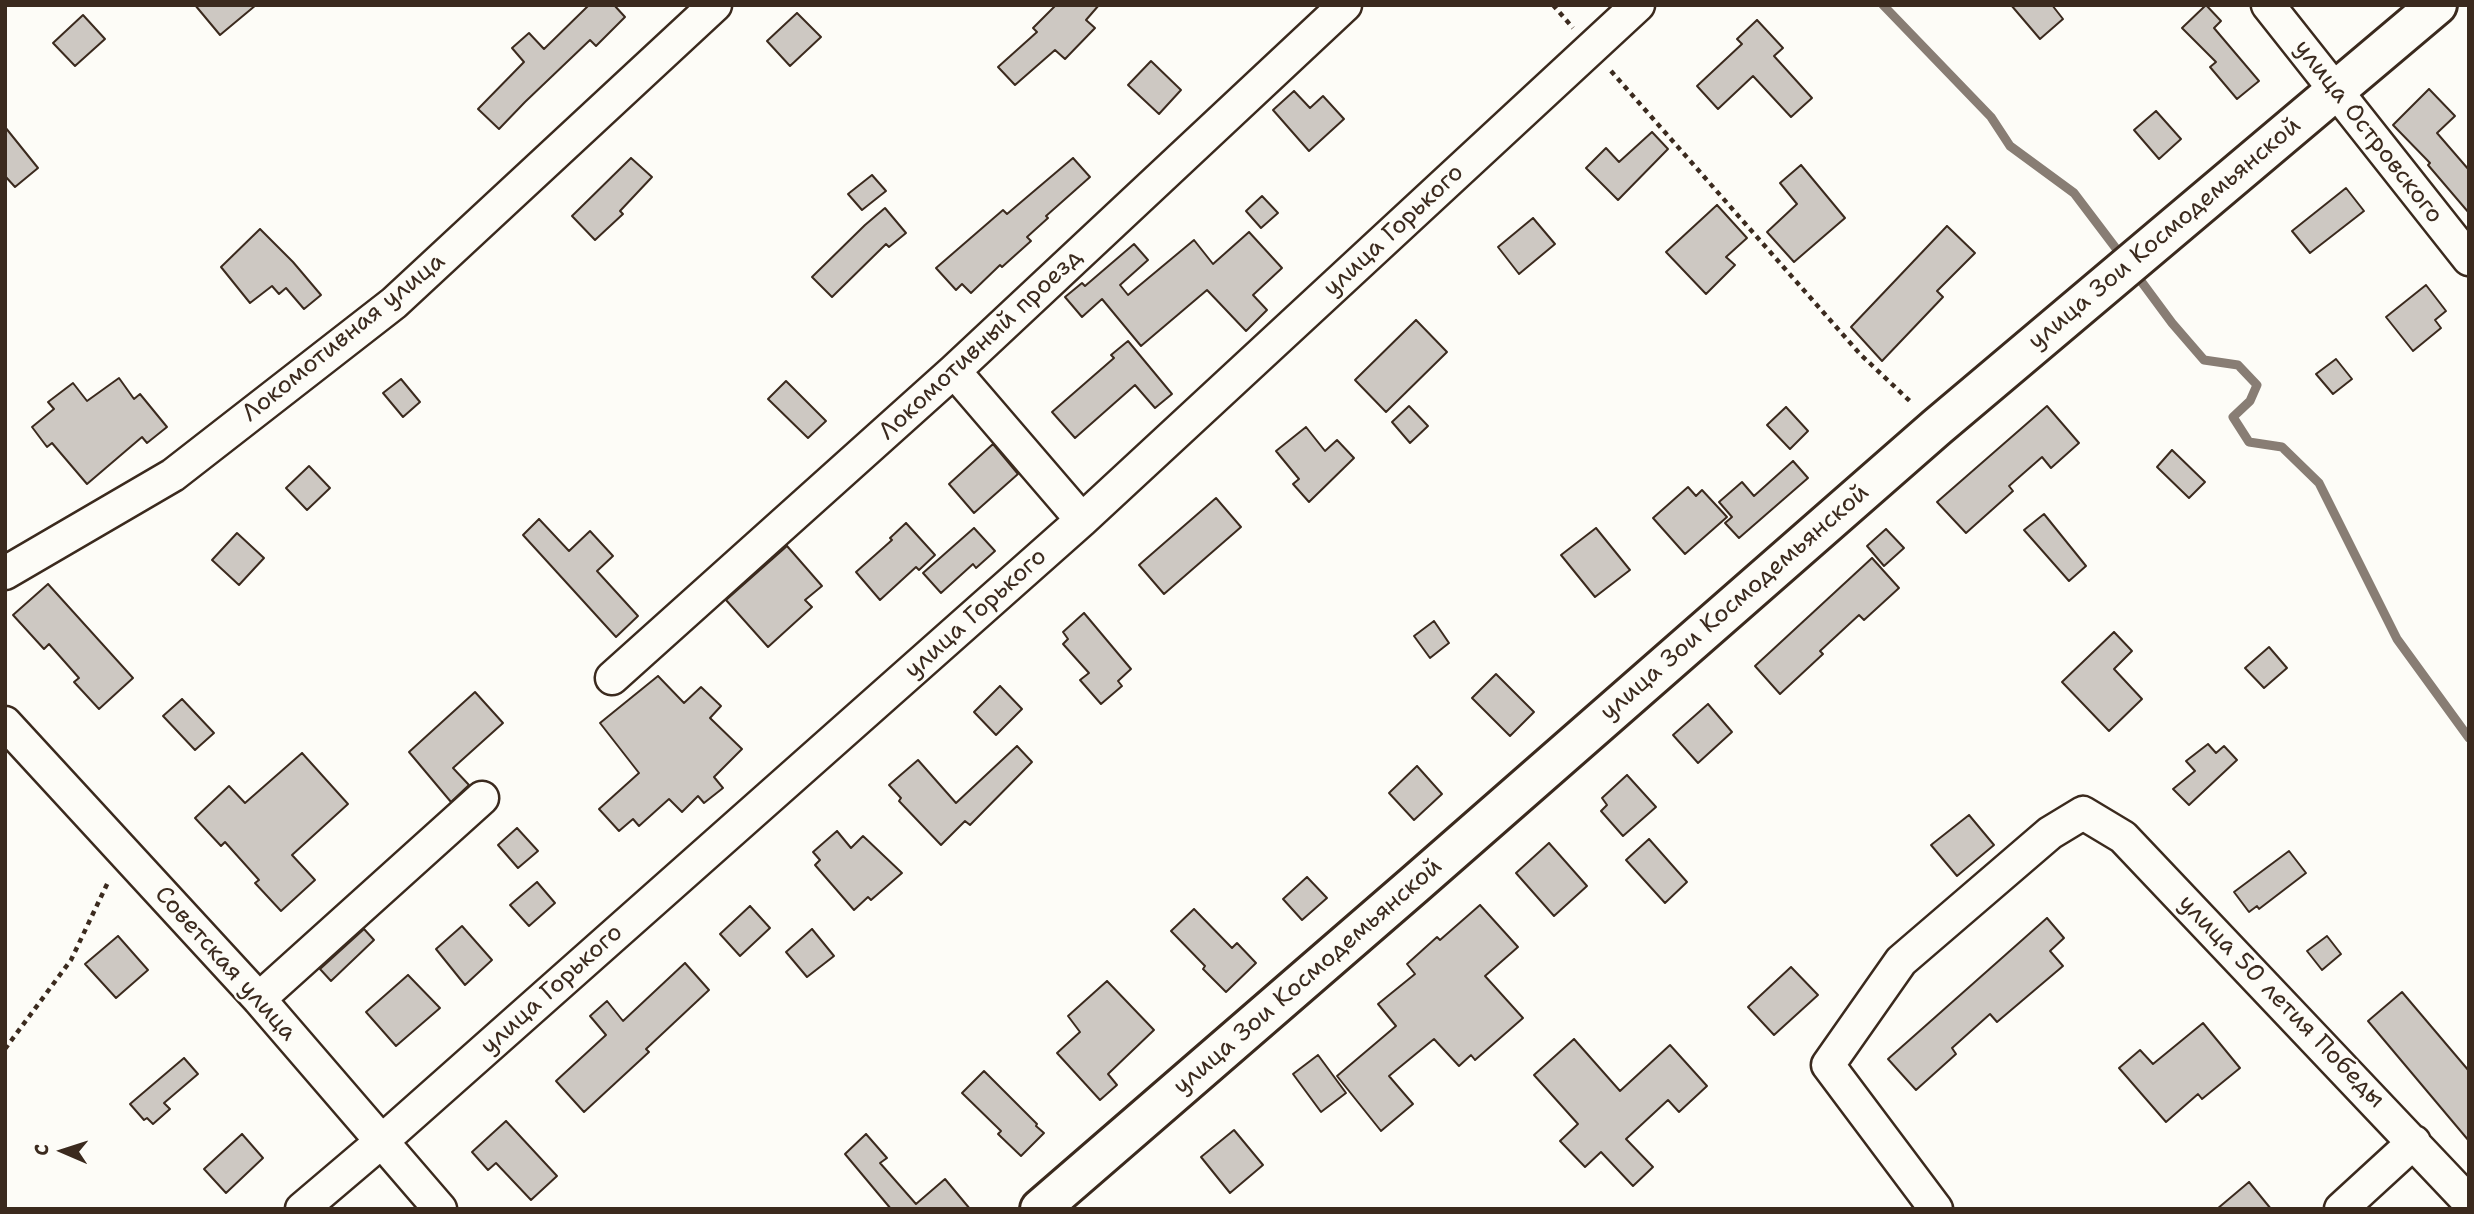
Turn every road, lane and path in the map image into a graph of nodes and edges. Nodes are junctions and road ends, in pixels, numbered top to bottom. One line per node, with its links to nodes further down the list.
1 (715, 5): 13 (street, Локомотивная улица)
2 (1345, 5): 10 (street, Локомотивный проезд)
3 (1553, 5): 7 (path)
4 (1637, 5): 7 (street, улица Горького)
5 (2267, 5): 8 (street, улица Островского)
6 (2437, 5): 8 (street, улица Зои Космодемьянской)
7 (1591, 49): 11 (path); 12 (street, улица Горького)
8 (2336, 90): 9 (street, улица Островского); 11 (street, улица Зои Космодемьянской)
9 (2469, 259)
10 (954, 372): 12 (street); 14 (street, Локомотивный проезд)
11 (1937, 427): 25 (street, улица Зои Космодемьянской)
12 (1082, 520): 20 (street, улица Горького)
13 (5, 573)
14 (612, 678)
15 (5, 723): 17 (street, Советская улица)
16 (482, 798): 18 (street)
17 (123, 851): 18 (street, Советская улица); 19 (path)
18 (259, 999): 20 (street, Советская улица)
19 (5, 1049)
20 (382, 1141): 23 (street, улица Горького); 24 (street, Советская улица)
21 (2414, 1142): 22 (street, улица 50 летия Победы); 26 (street, улица 50 летия Победы); 27 (street)
22 (2469, 1202)
23 (302, 1209)
24 (440, 1209)
25 (1040, 1209)
26 (1937, 1209)
27 (2341, 1209)

